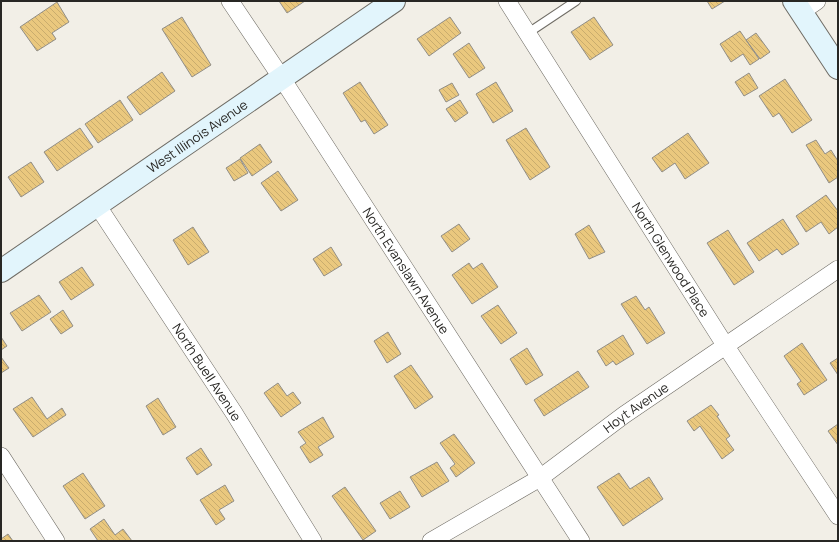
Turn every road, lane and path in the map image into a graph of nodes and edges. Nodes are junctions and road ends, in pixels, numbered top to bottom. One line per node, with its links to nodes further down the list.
1 (230, 1): 8 (street, North Evanslawn Avenue)
2 (394, 1): 8 (street, West Illinois Avenue)
3 (507, 1): 6 (street, North Glenwood Place)
4 (576, 1): 6 (lane)
5 (804, 5): 7 (street)
6 (528, 33): 12 (street, North Glenwood Place)
7 (838, 68)
8 (281, 78): 9 (street, West Illinois Avenue); 14 (street, North Evanslawn Avenue)
9 (97, 205): 11 (street, West Illinois Avenue); 17 (street, North Buell Avenue)
10 (838, 269): 12 (street, Hoyt Avenue)
11 (1, 270)
12 (725, 345): 14 (street, Hoyt Avenue); 15 (street, North Glenwood Place)
13 (1, 456): 16 (street)
14 (540, 478): 18 (street, Hoyt Avenue); 19 (street, North Evanslawn Avenue)
15 (838, 516)
16 (56, 541)
17 (313, 541)
18 (431, 541)
19 (580, 541)

